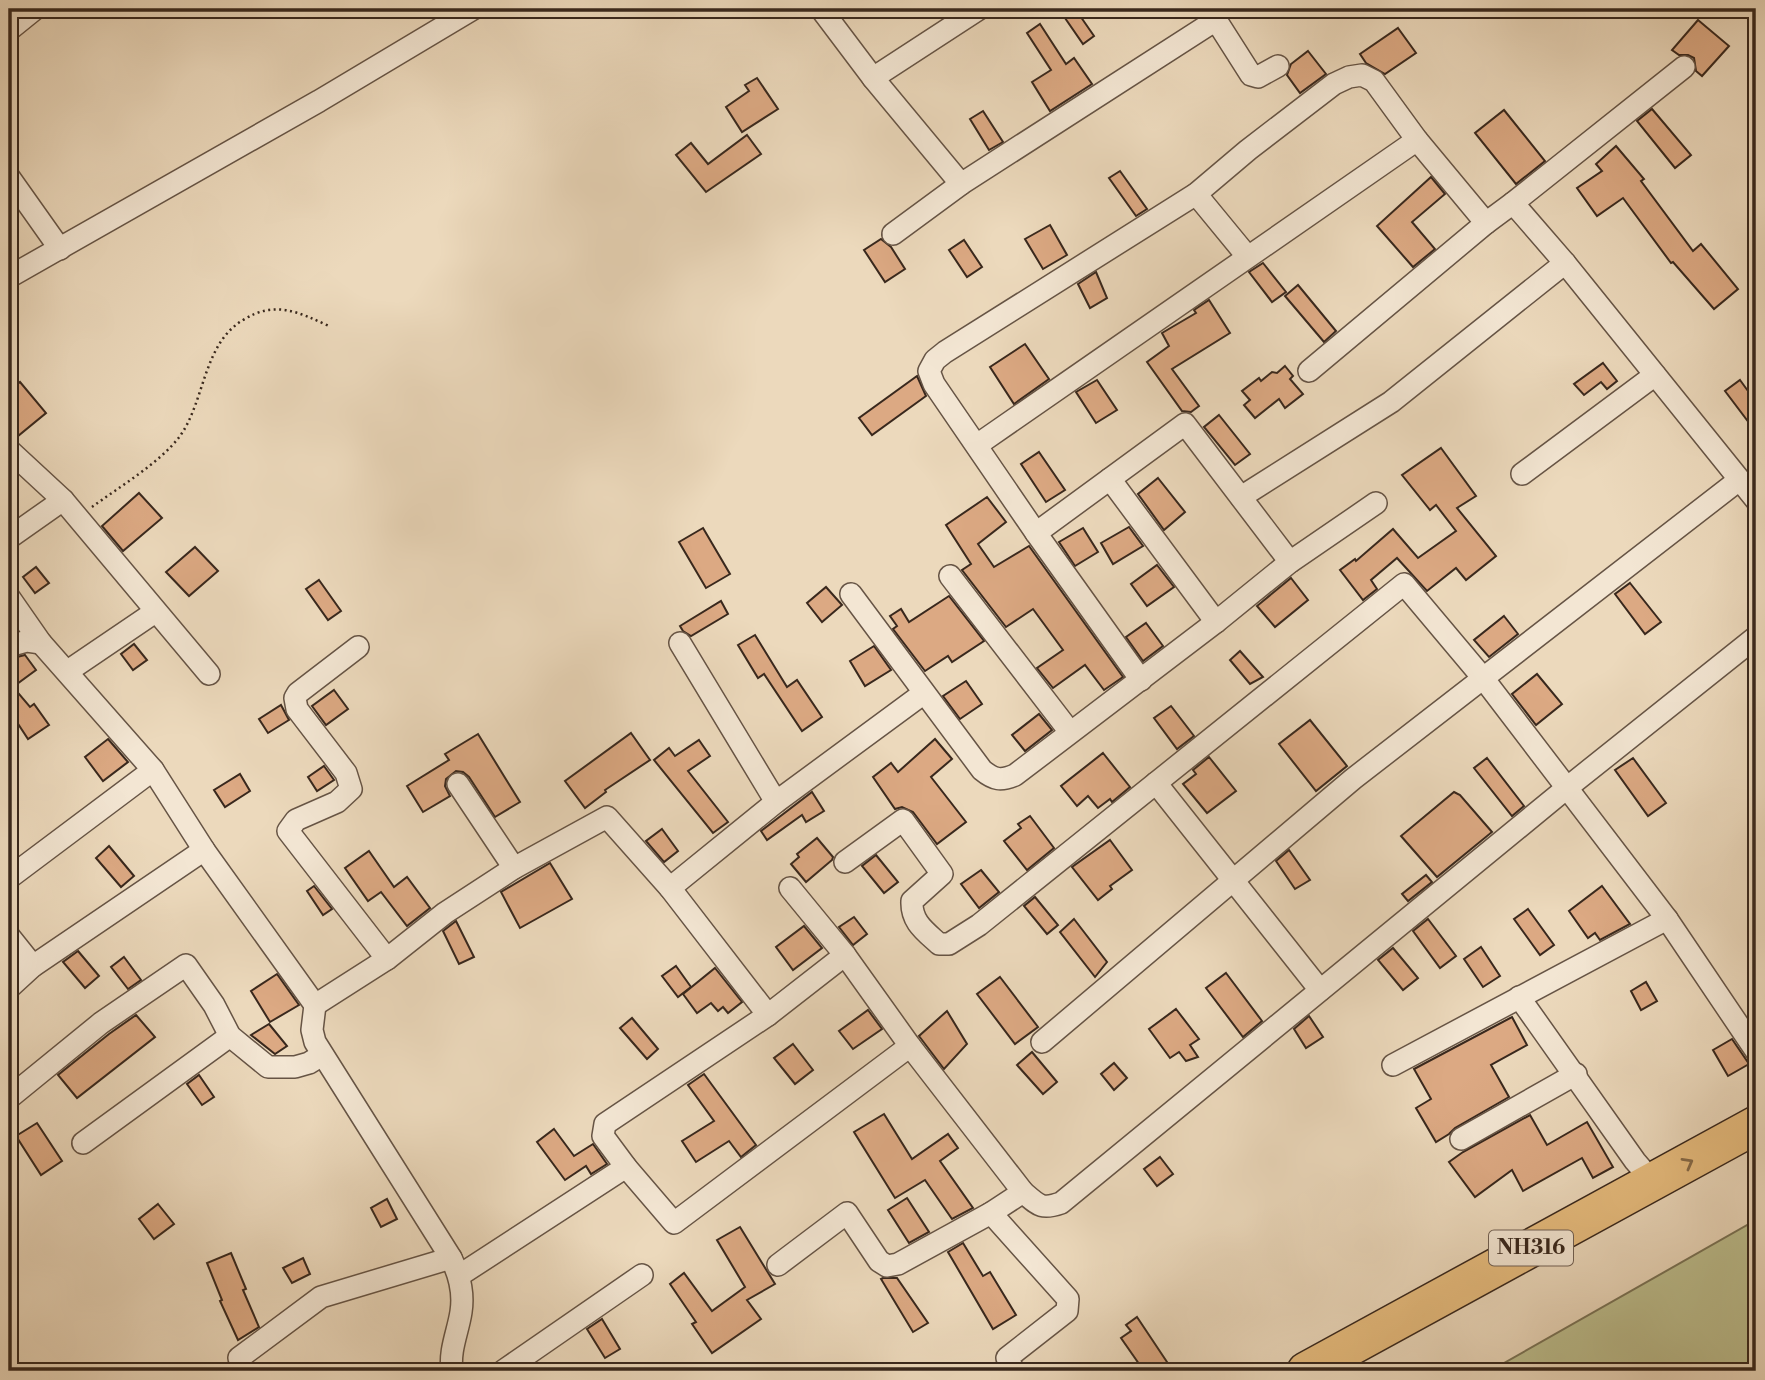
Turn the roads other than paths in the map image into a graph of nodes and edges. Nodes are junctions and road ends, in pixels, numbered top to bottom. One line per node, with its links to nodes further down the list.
1 (35, 9): 5 (street)
2 (473, 9): 16 (street)
3 (821, 9): 8 (street)
4 (979, 9): 8 (street)
5 (9, 30)
6 (1278, 66): 11 (street)
7 (1684, 67): 13 (street)
8 (873, 78): 11 (street)
9 (1418, 140): 12 (street); 14 (street); 17 (street)
10 (9, 177): 16 (street)
11 (961, 184): 15 (street)
12 (1196, 194): 17 (street); 22 (street)
13 (1513, 203): 14 (street); 18 (street)
14 (1486, 223): 20 (street)
15 (893, 234)
16 (60, 249): 19 (street)
17 (1247, 256): 22 (street)
18 (1565, 262): 21 (street); 27 (street)
19 (9, 277)
20 (1309, 371)
21 (1655, 376): 24 (street); 26 (street)
22 (977, 445): 31 (street)
23 (9, 450): 28 (street)
24 (1522, 474)
25 (1110, 479): 27 (street); 31 (street); 38 (street)
26 (1739, 480): 29 (street); 46 (street)
27 (1241, 497): 33 (street)
28 (63, 500): 32 (street); 37 (street)
29 (1756, 500)
30 (1376, 503): 33 (street)
31 (1036, 533): 47 (street)
32 (9, 538)
33 (1290, 562): 38 (street)
34 (950, 576): 49 (street)
35 (851, 594): 48 (street)
36 (9, 597): 40 (street)
37 (155, 612): 44 (street); 45 (street)
38 (1216, 622): 47 (street)
39 (1756, 638): 53 (street)
40 (41, 643): 42 (street); 44 (street)
41 (680, 643): 54 (street)
42 (9, 646)
43 (358, 647): 65 (street)
44 (68, 671): 50 (street)
45 (209, 674)
46 (1483, 678): 51 (street); 53 (street); 59 (street)
47 (1141, 680): 49 (street)
48 (925, 692): 49 (street); 54 (street)
49 (1070, 732)
50 (153, 770): 55 (street); 58 (street)
51 (1156, 783): 56 (street); 59 (street)
52 (457, 784): 57 (street)
53 (1568, 787): 62 (street); 68 (street)
54 (776, 802): 60 (street)
55 (204, 850): 66 (street); 70 (street)
56 (845, 862)
57 (514, 868): 60 (street); 65 (street)
58 (9, 877)
59 (1232, 881): 68 (street); 73 (street)
60 (670, 888): 71 (street)
61 (790, 888): 64 (street)
62 (1667, 919): 69 (street); 75 (street)
63 (9, 936): 66 (street)
64 (845, 955): 71 (street); 74 (street)
65 (387, 959): 70 (street)
66 (33, 966): 67 (street)
67 (9, 988)
68 (1320, 990): 86 (street)
69 (1519, 997): 77 (street); 78 (street)
70 (315, 1005): 76 (street)
71 (768, 1015): 84 (street)
72 (230, 1036): 76 (street); 79 (street); 82 (street)
73 (1042, 1042)
74 (910, 1046): 84 (street); 86 (street)
75 (1756, 1051)
76 (323, 1055): 89 (street)
77 (1393, 1065)
78 (1576, 1074): 81 (street); 85 (street)
79 (9, 1098)
80 (1756, 1125): 85 (highway, NH316, one-way to 80)
81 (1461, 1139)
82 (83, 1143)
83 (1756, 1154): 96 (highway, NH316)
84 (626, 1167): 89 (street)
85 (1654, 1182): 95 (highway, NH316)
86 (1023, 1192): 87 (street)
87 (991, 1213): 88 (street); 94 (street)
88 (778, 1265)
89 (456, 1266): 91 (street); 92 (street)
90 (642, 1275): 93 (street)
91 (239, 1358)
92 (452, 1371)
93 (503, 1371)
94 (1014, 1371)
95 (1306, 1371)
96 (1349, 1371)

